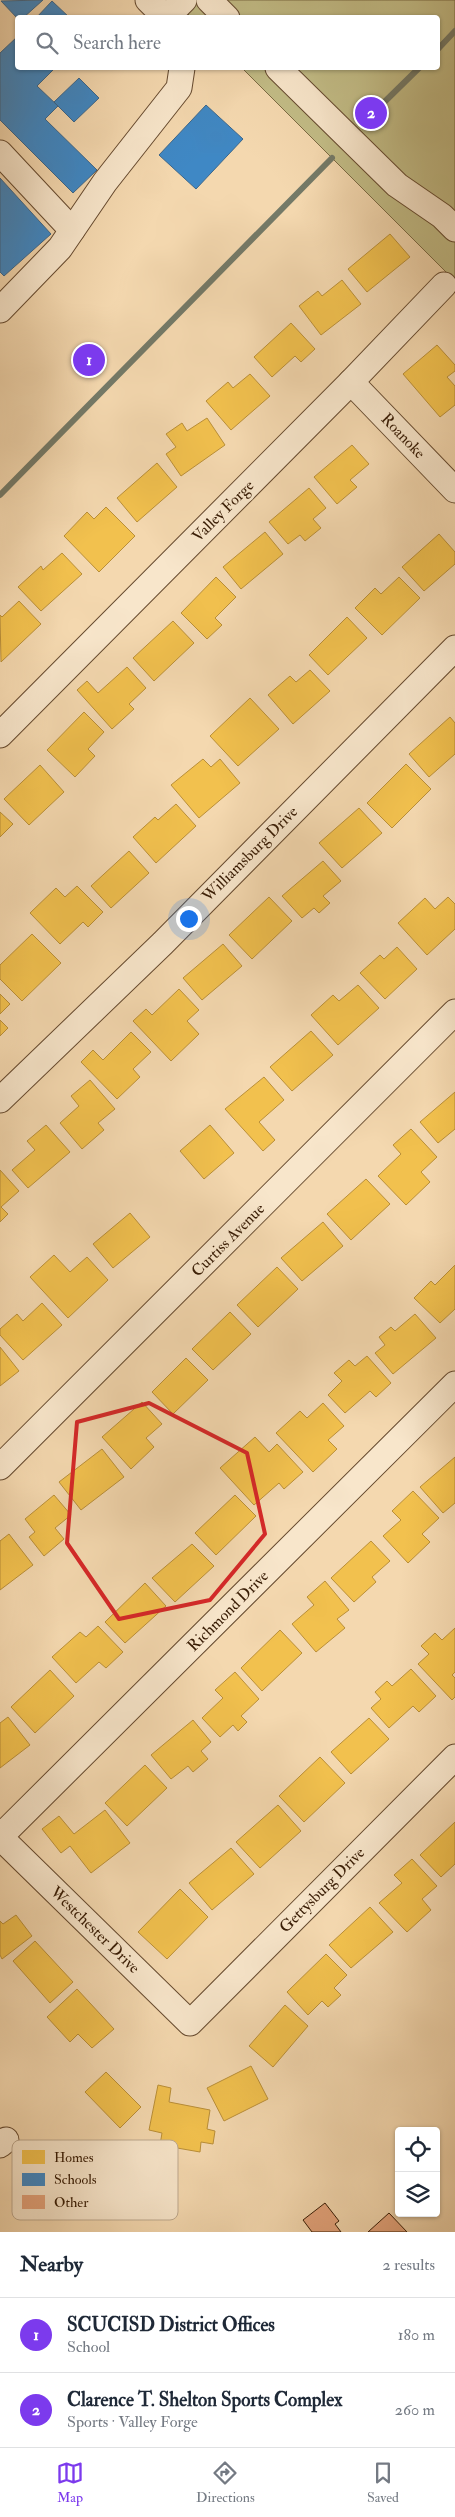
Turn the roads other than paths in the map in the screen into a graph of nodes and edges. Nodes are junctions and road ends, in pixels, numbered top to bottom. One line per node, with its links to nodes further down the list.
1 (148, 0): 4 (street)
2 (184, 0): 5 (street)
3 (209, 0): 6 (street)
4 (163, 15)
5 (169, 15)
6 (224, 15)
7 (182, 70): 11 (street)
8 (280, 70): 10 (street)
9 (0, 153): 11 (street)
10 (455, 229)
11 (72, 230): 13 (street)
12 (444, 286): 14 (street, Valley Forge)
13 (0, 310)
14 (351, 382): 15 (street, Roanoke); 17 (street, Valley Forge)
15 (455, 490)
16 (455, 648): 19 (street, Williamsburg Drive)
17 (0, 735)
18 (455, 1012): 21 (street, Curtiss Avenue)
19 (0, 1100)
20 (455, 1384): 23 (street, Richmond Drive)
21 (0, 1467)
22 (455, 1757): 24 (street, Gettysburg Drive)
23 (0, 1837): 24 (street, Westchester Drive)
24 (190, 2023)

